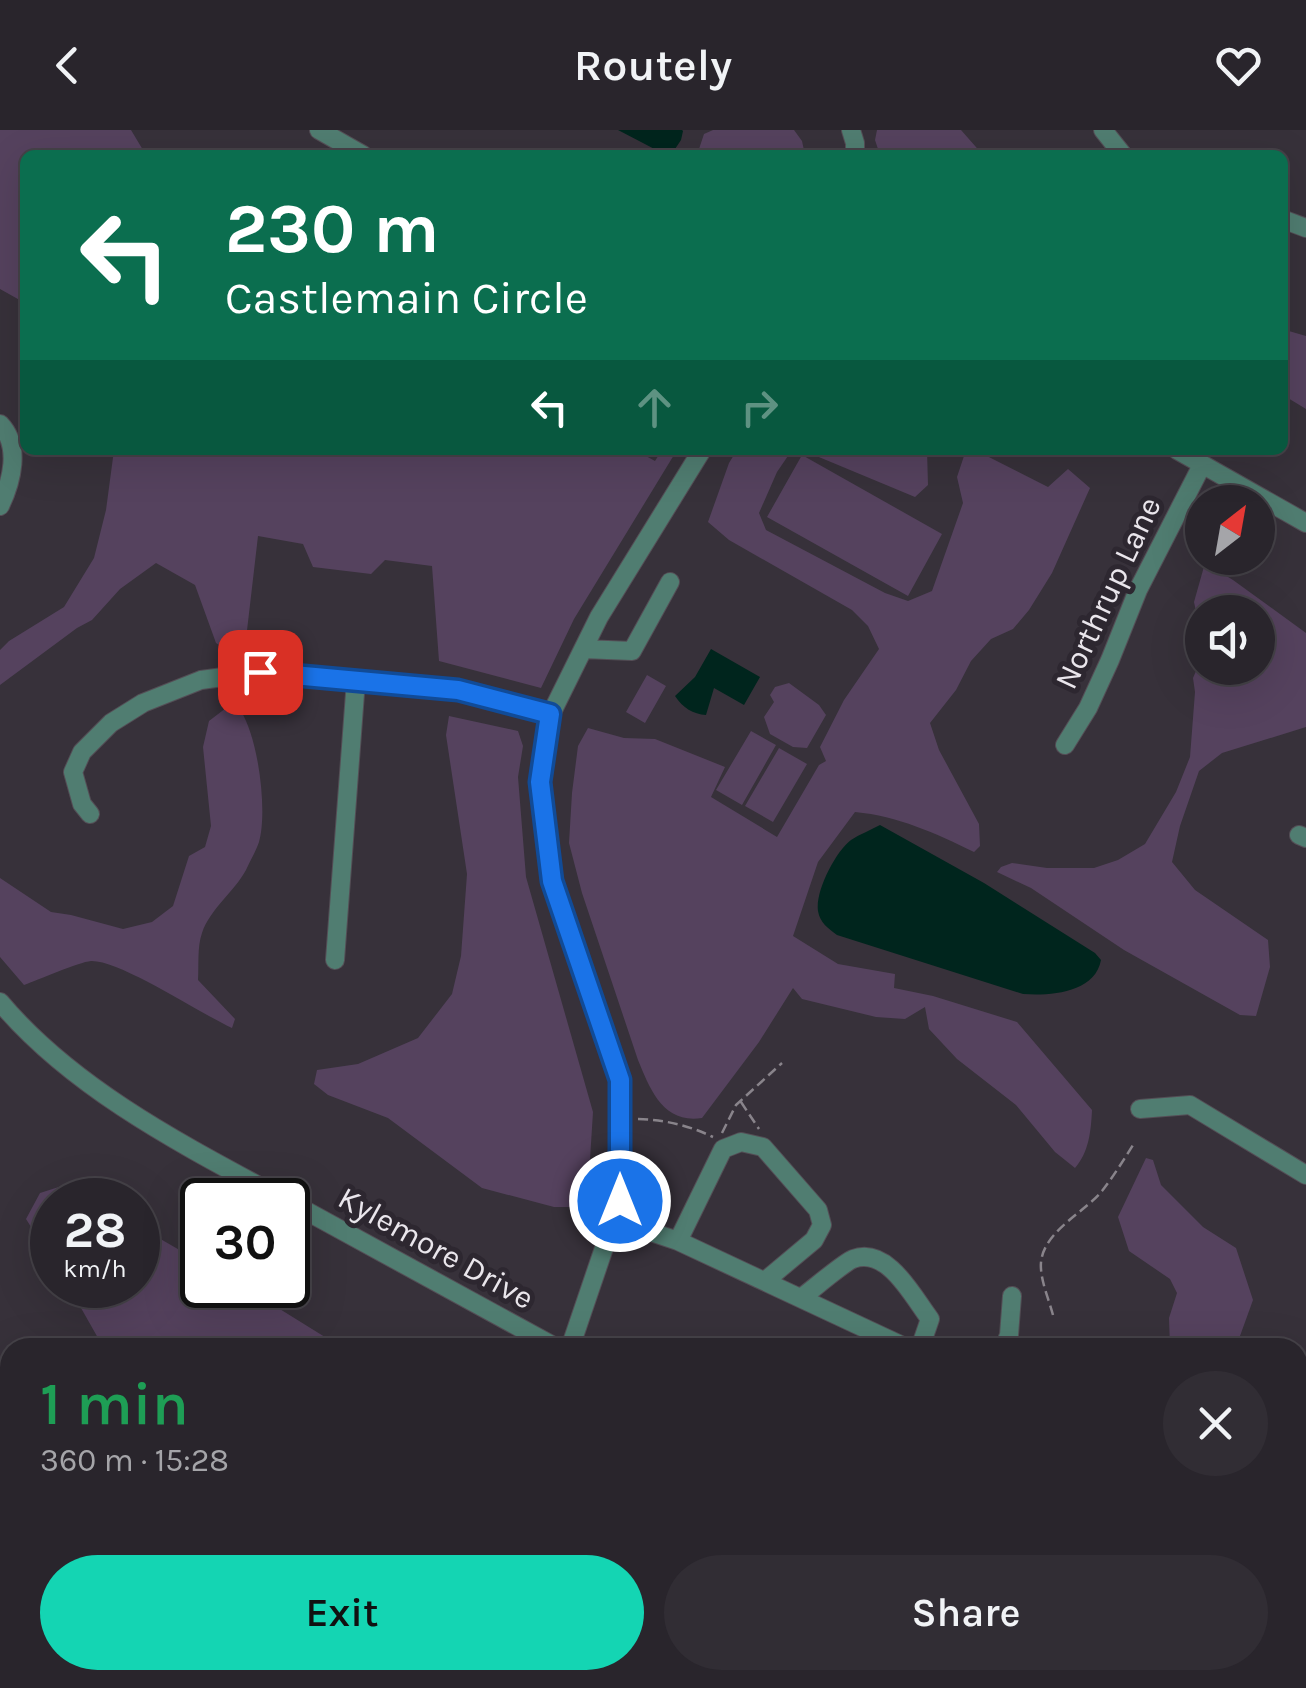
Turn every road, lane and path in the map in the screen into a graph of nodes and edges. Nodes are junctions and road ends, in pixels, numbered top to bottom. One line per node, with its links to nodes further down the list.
1 (320, 130): 3 (street)
2 (1102, 130): 4 (street)
3 (354, 150)
4 (1119, 150)
5 (0, 424): 9 (street)
6 (699, 455): 12 (street)
7 (1186, 455): 8 (street)
8 (1202, 464): 10 (street); 15 (street, Northrup Lane)
9 (0, 506)
10 (1306, 523)
11 (670, 582): 12 (street)
12 (583, 648): 14 (street)
13 (356, 680): 14 (street); 16 (street); 17 (street)
14 (550, 714): 28 (street)
15 (1065, 744)
16 (90, 814)
17 (335, 960)
18 (0, 1002): 26 (street, Kylemore Drive)
19 (782, 1063): 20 (path)
20 (740, 1101): 22 (path); 23 (path)
21 (1140, 1109): 25 (street)
22 (638, 1119)
23 (762, 1134)
24 (1133, 1145): 33 (path)
25 (1306, 1175)
26 (246, 1178)
27 (310, 1214): 34 (street, Kylemore Drive)
28 (615, 1220): 29 (street); 35 (street)
29 (678, 1241): 30 (street); 30 (street)
30 (764, 1281): 32 (street)
31 (1012, 1296): 38 (street)
32 (801, 1298): 36 (street); 37 (street)
33 (1053, 1315)
34 (538, 1338)
35 (574, 1338)
36 (886, 1338)
37 (923, 1338)
38 (1009, 1338)

